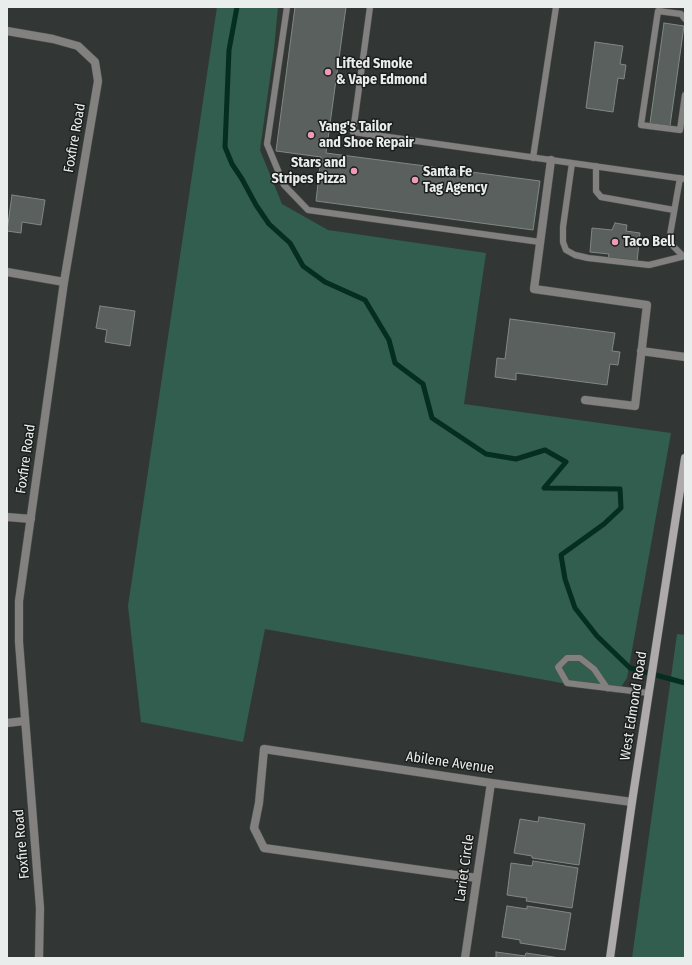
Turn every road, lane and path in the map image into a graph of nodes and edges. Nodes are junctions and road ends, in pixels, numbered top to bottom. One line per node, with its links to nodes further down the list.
1 (287, 7): 14 (lane)
2 (370, 7): 8 (lane)
3 (556, 7): 8 (lane)
4 (658, 9): 5 (lane); 7 (lane)
5 (685, 19)
6 (7, 31): 17 (street, Foxfire Road)
7 (685, 95)
8 (534, 158): 9 (lane)
9 (551, 160): 10 (lane); 14 (street)
10 (572, 163): 11 (lane); 15 (lane)
11 (596, 166): 12 (lane); 13 (lane)
12 (682, 178): 13 (lane)
13 (674, 210): 15 (lane)
14 (540, 242): 18 (street)
15 (684, 256)
16 (7, 272): 17 (street)
17 (64, 282): 24 (street, Foxfire Road)
18 (642, 351): 19 (street); 20 (street)
19 (685, 358)
20 (585, 400)
21 (685, 458): 22 (main road, West Edmond Road)
22 (682, 499): 26 (main road, West Edmond Road)
23 (7, 517): 24 (street)
24 (31, 519): 27 (street, Foxfire Road)
25 (607, 688): 25 (lane); 26 (lane)
26 (649, 693): 30 (main road, West Edmond Road)
27 (25, 721): 28 (street); 32 (street, Foxfire Road)
28 (7, 723)
29 (491, 783): 30 (street, Abilene Avenue); 31 (street, Lariet Circle); 31 (street, Abilene Avenue)
30 (632, 802): 34 (main road, West Edmond Road)
31 (477, 878): 33 (street, Lariet Circle)
32 (39, 958)
33 (465, 958)
34 (610, 958)

